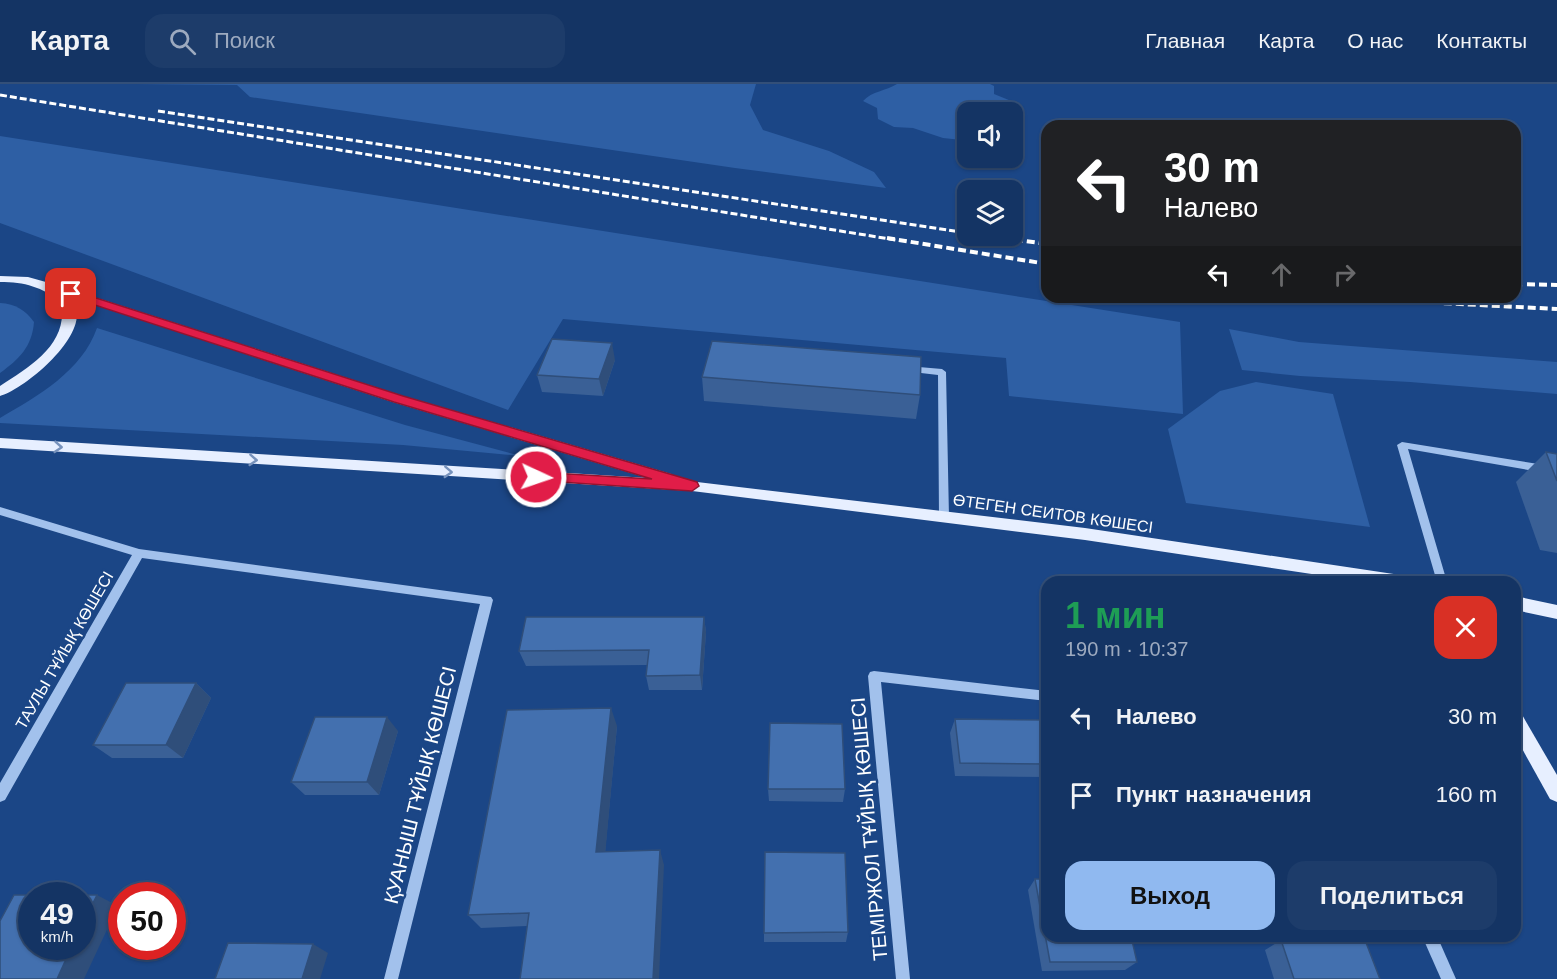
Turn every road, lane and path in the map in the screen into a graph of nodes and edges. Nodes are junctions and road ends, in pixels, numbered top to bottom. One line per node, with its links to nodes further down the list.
1 (0, 271): 3 (main road)
2 (0, 279): 3 (main road)
3 (21, 279): 4 (main road)
4 (49, 286): 6 (main road); 9 (main road)
5 (895, 368): 11 (street)
6 (0, 392)
7 (0, 443): 9 (main road, one-way to 9)
8 (1557, 471): 14 (street)
9 (692, 486): 11 (main road, ӨТЕГЕН СЕИТОВ КӨШЕСІ)
10 (0, 511): 12 (street)
11 (944, 517): 13 (main road, ӨТЕГЕН СЕИТОВ КӨШЕСІ)
12 (139, 553): 20 (street, ТАУЛЫ ТҰЙЫҚ КӨШЕСІ); 22 (street, ҚУАНЫШ ТҰЙЫҚ КӨШЕСІ)
13 (1367, 576)
14 (1440, 576)
15 (1521, 604): 16 (main road)
16 (1557, 612)
17 (1041, 695): 23 (street, ТЕМІРЖОЛ ТҰЙЫҚ КӨШЕСІ)
18 (1521, 730): 19 (main road)
19 (1557, 793)
20 (0, 796)
21 (1432, 942): 24 (street)
22 (390, 979)
23 (903, 979)
24 (1449, 979)

